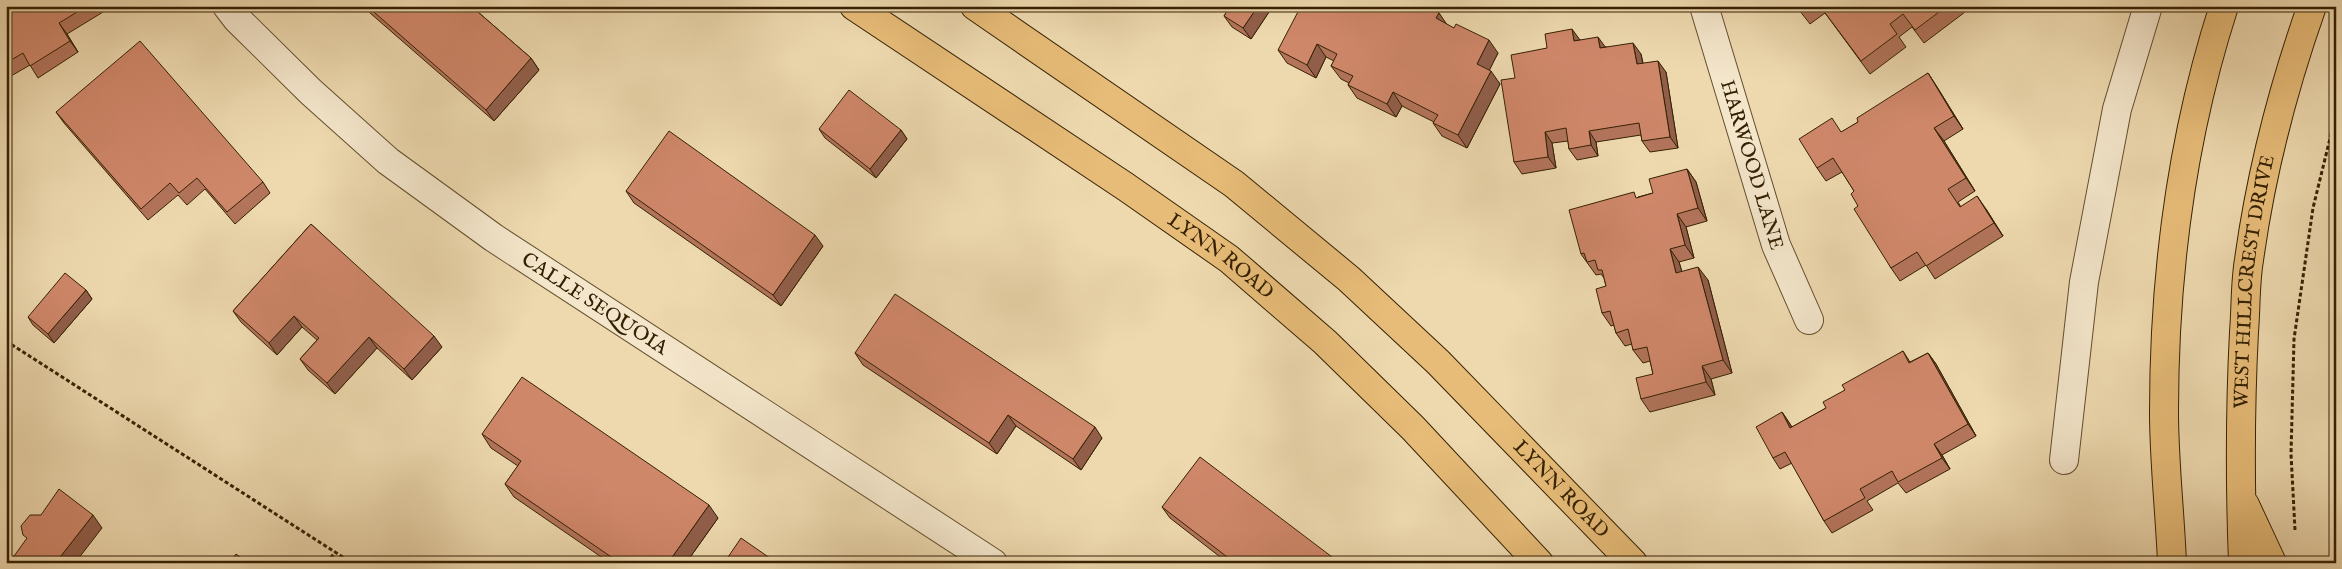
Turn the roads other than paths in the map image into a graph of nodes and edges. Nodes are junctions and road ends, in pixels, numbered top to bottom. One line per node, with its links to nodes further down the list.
1 (227, 6): 11 (street, CALLE SEQUOIA)
2 (854, 6): 12 (main road, LYNN ROAD)
3 (975, 6): 13 (main road, LYNN ROAD)
4 (1704, 6): 8 (street, HARWOOD LANE)
5 (2148, 6): 9 (street)
6 (2224, 6): 14 (main road)
7 (2312, 6): 10 (main road, WEST HILLCREST DRIVE)
8 (1808, 320)
9 (2064, 460)
10 (2240, 494): 15 (main road, WEST HILLCREST DRIVE); 16 (main road)
11 (993, 563)
12 (1539, 563)
13 (1633, 563)
14 (2172, 563)
15 (2243, 563)
16 (2272, 563)

